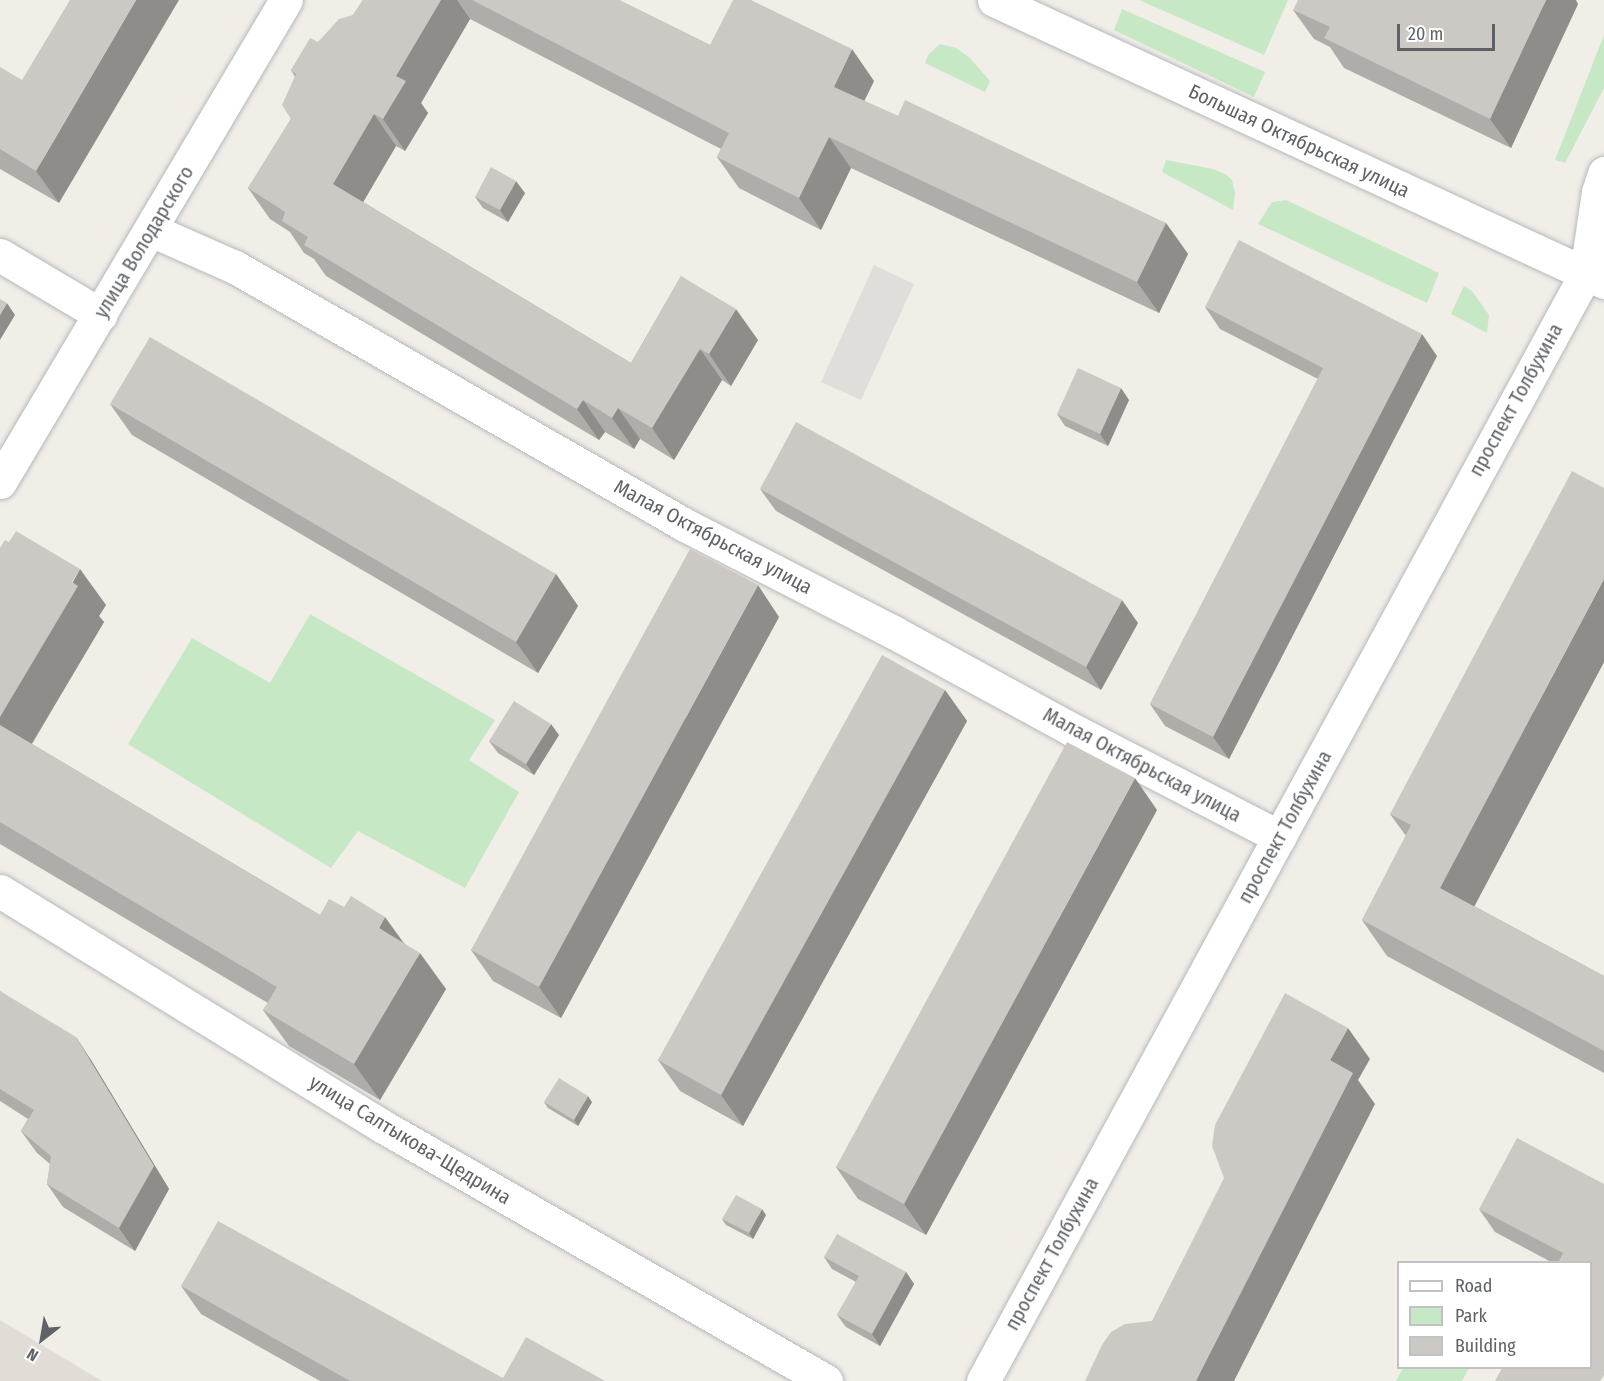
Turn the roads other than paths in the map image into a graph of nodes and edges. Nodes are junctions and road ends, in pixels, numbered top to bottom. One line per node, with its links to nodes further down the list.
1 (286, 0): 4 (street, улица Володарского)
2 (994, 0): 6 (street, Большая Октябрьская улица)
3 (1604, 173): 6 (street, проспект Толбухина)
4 (151, 230): 7 (street, улица Володарского); 9 (street, Малая Октябрьская улица)
5 (0, 255): 7 (street)
6 (1598, 268): 9 (street, проспект Толбухина)
7 (101, 315): 8 (street, улица Володарского)
8 (0, 482)
9 (1279, 837): 12 (street, проспект Толбухина)
10 (0, 891): 11 (street, улица Салтыкова-Щедрина)
11 (826, 1381)
12 (983, 1381)

